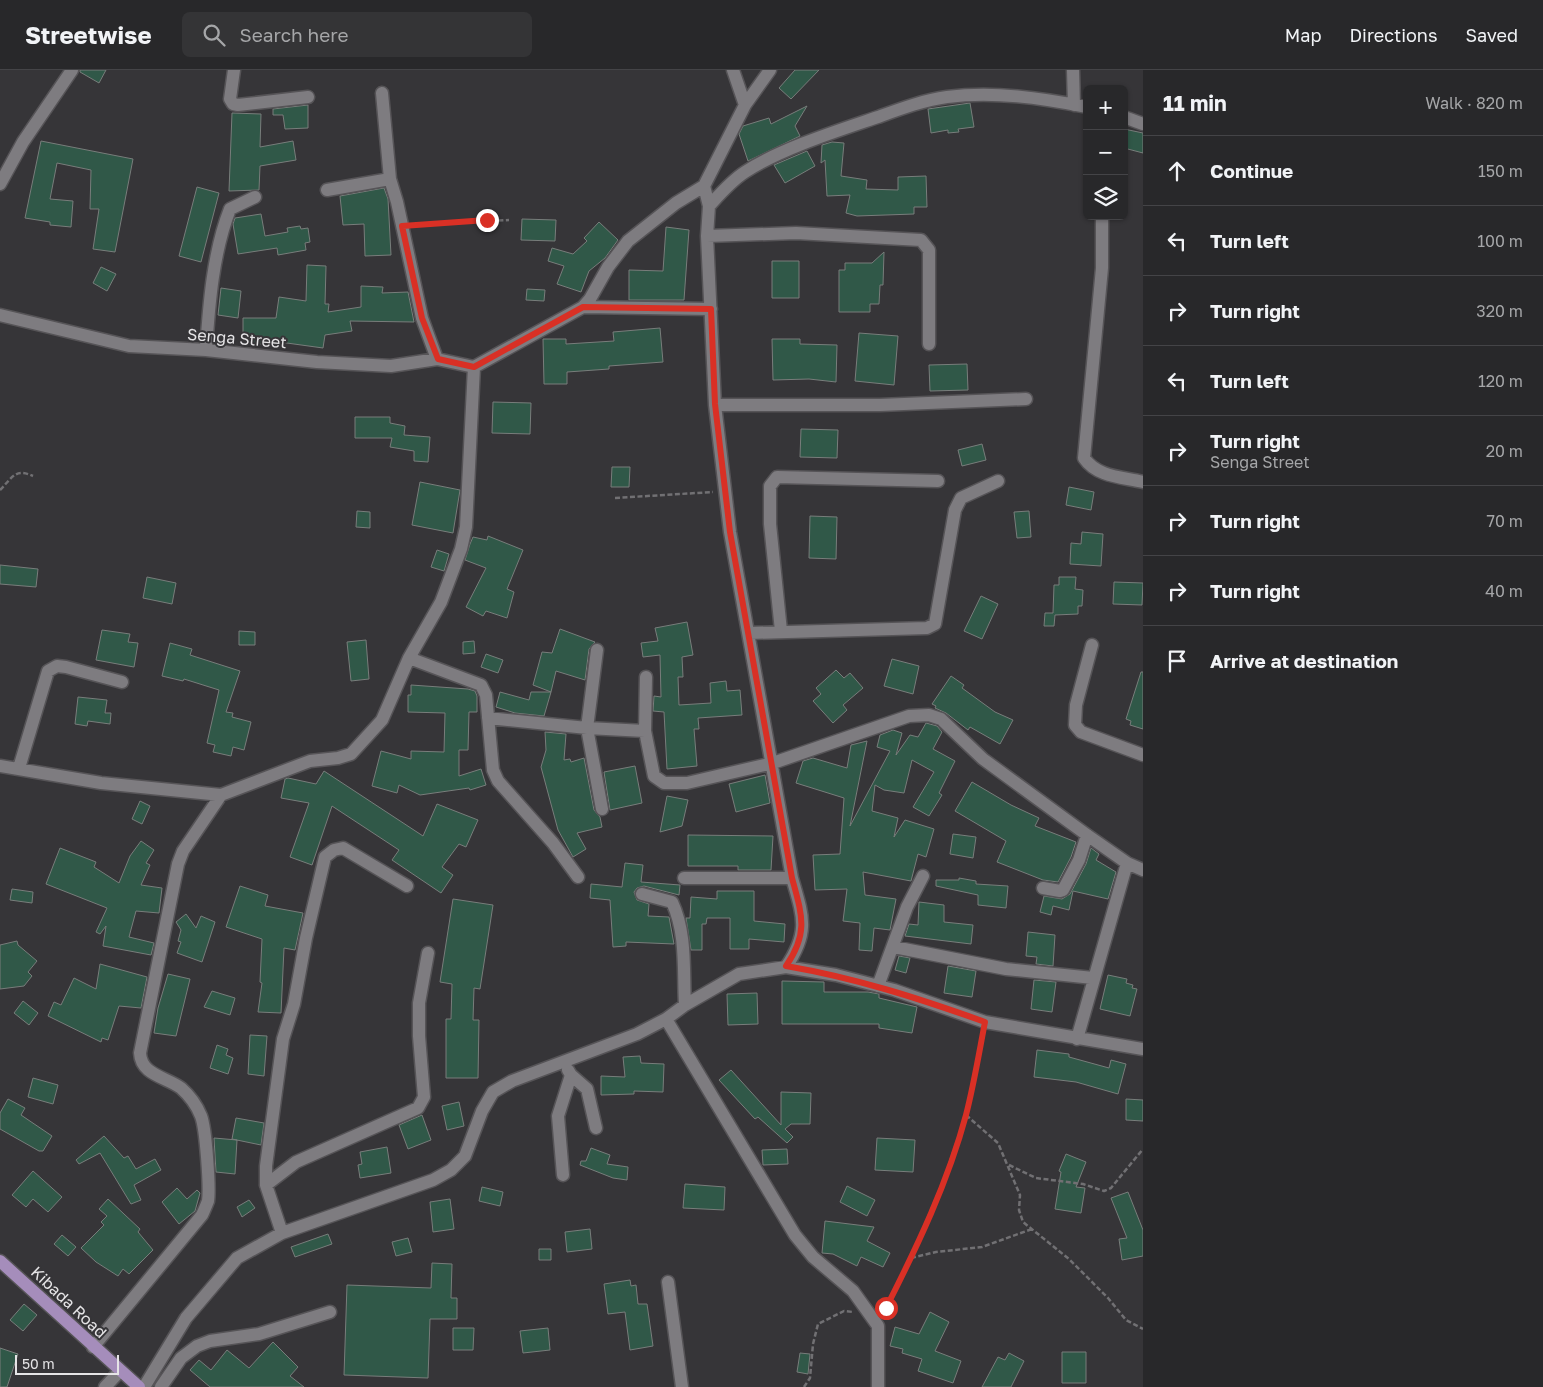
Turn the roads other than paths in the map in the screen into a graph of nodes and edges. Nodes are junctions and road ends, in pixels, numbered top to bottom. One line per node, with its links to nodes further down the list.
1 (72, 70): 14 (street)
2 (234, 70): 7 (street)
3 (733, 70): 8 (street)
4 (770, 70): 8 (street)
5 (1073, 70): 9 (street)
6 (382, 93): 13 (street)
7 (308, 97)
8 (745, 105): 15 (street)
9 (1074, 105): 10 (street); 18 (street)
10 (1083, 106)
11 (1128, 118): 12 (street)
12 (1143, 124)
13 (390, 180): 16 (street); 26 (street)
14 (0, 184)
15 (704, 186): 18 (street); 21 (street)
16 (327, 190)
17 (254, 197): 25 (street)
18 (709, 206): 20 (street)
19 (1102, 220): 32 (street)
20 (707, 236): 22 (street); 24 (street)
21 (583, 307): 22 (street); 27 (street)
22 (711, 309): 29 (street)
23 (0, 315): 25 (street, Senga Street)
24 (929, 344)
25 (206, 350): 26 (street, Senga Street)
26 (438, 359): 27 (street, Senga Street)
27 (474, 367): 37 (street)
28 (1026, 399): 29 (street)
29 (715, 404): 34 (street)
30 (938, 481): 33 (street)
31 (998, 481): 33 (street)
32 (1143, 482)
33 (781, 631): 34 (street)
34 (750, 633): 44 (street)
35 (1092, 645): 43 (street)
36 (597, 650): 41 (street)
37 (409, 658): 40 (street); 47 (street)
38 (646, 677): 42 (street)
39 (122, 682): 46 (street)
40 (488, 718): 41 (street); 52 (street)
41 (587, 728): 42 (street); 48 (street)
42 (645, 731): 44 (street)
43 (1143, 755)
44 (773, 763): 49 (street); 55 (street)
45 (0, 766): 46 (street)
46 (20, 768): 47 (street)
47 (222, 795): 77 (street)
48 (602, 808)
49 (1087, 835): 50 (street); 57 (street)
50 (1127, 863): 51 (street); 62 (street)
51 (1143, 870)
52 (578, 876)
53 (923, 876): 59 (street)
54 (684, 878): 55 (street)
55 (792, 878): 61 (street)
56 (407, 886): 72 (street)
57 (1043, 888)
58 (642, 894): 64 (street)
59 (894, 947): 62 (street); 63 (street)
60 (428, 953): 72 (street)
61 (786, 966): 63 (street); 64 (street)
62 (1093, 978): 66 (street)
63 (878, 986): 66 (street)
64 (685, 1005): 65 (street)
65 (666, 1019): 68 (street); 84 (street)
66 (1076, 1039): 67 (street)
67 (1143, 1049)
68 (564, 1062): 69 (street); 73 (street)
69 (570, 1075): 70 (street); 71 (street)
70 (596, 1128)
71 (563, 1175)
72 (266, 1184): 73 (street)
73 (282, 1233): 81 (street)
74 (0, 1261): 77 (main road, Kibada Road)
75 (668, 1282): 83 (street)
76 (330, 1312): 82 (street)
77 (93, 1347): 78 (main road, Kibada Road)
78 (120, 1372): 79 (street); 80 (main road, Kibada Road)
79 (106, 1387)
80 (139, 1387)
81 (144, 1387)
82 (161, 1387)
83 (682, 1387)
84 (878, 1387)

